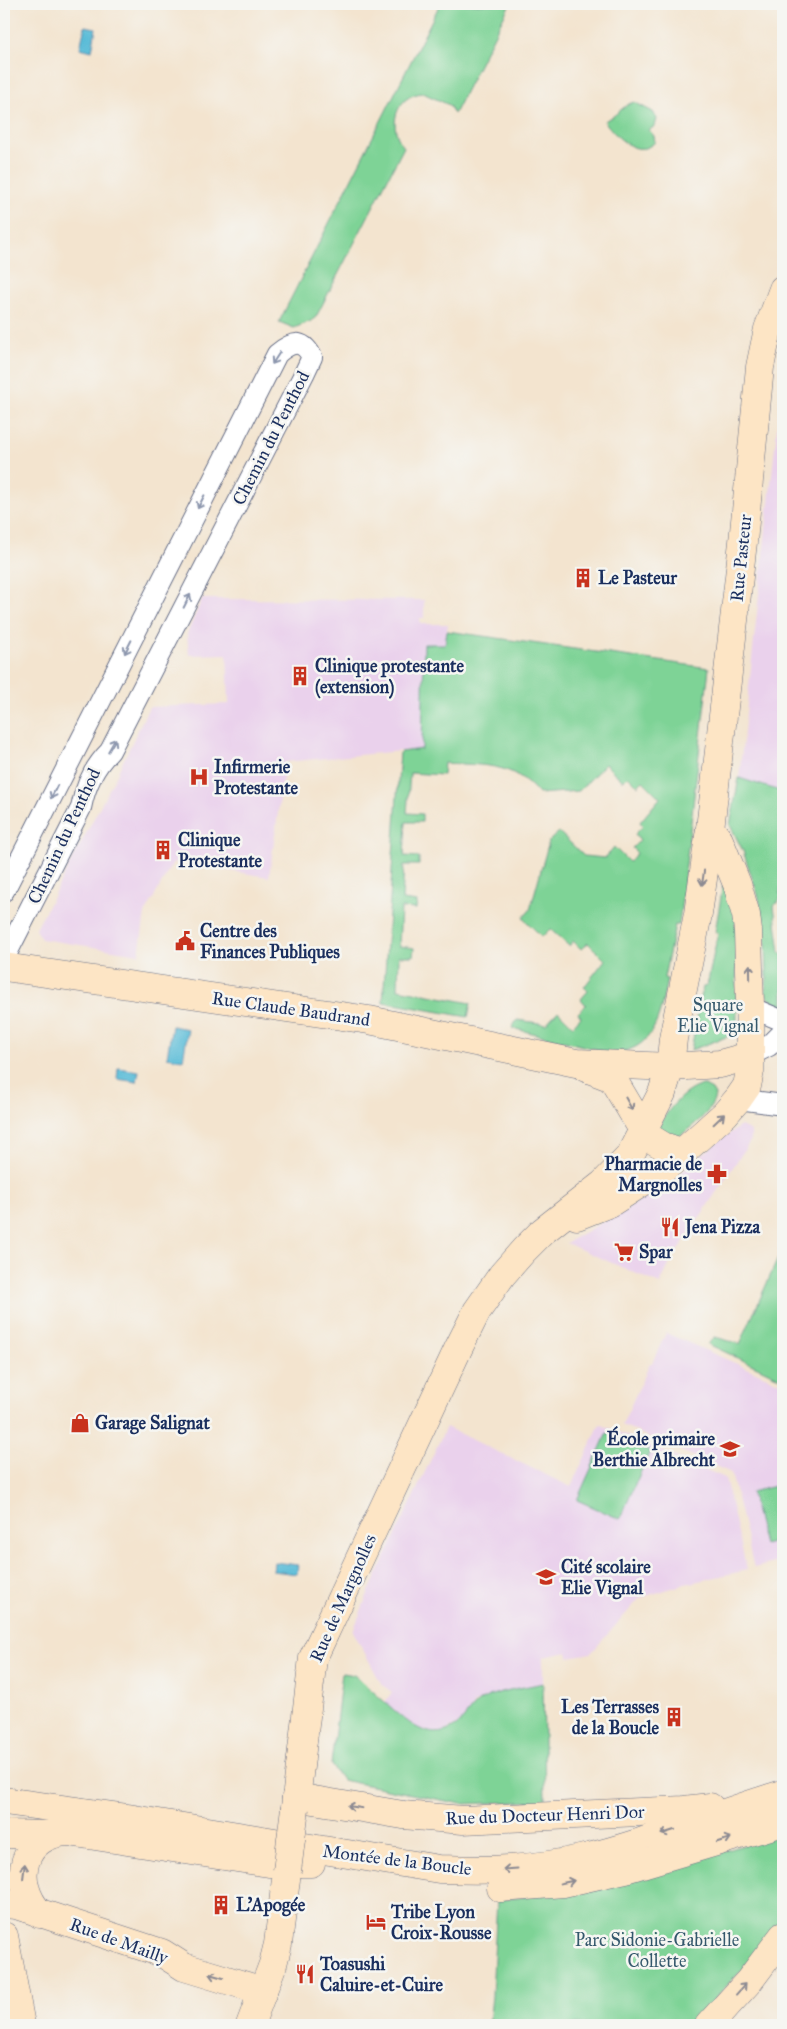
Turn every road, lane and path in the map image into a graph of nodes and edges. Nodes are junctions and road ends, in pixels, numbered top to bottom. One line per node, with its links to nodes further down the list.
1 (783, 289): 2 (street, Rue Pasteur)
2 (710, 829): 6 (street, one-way to 2); 12 (street, Rue Pasteur, one-way to 12)
3 (4, 891): 4 (street, Chemin du Penthod, one-way to 3)
4 (4, 959)
5 (4, 967): 10 (street, Rue Claude Baudrand)
6 (750, 1007): 7 (street); 9 (street)
7 (783, 1022)
8 (783, 1032): 9 (street)
9 (749, 1056): 11 (street); 14 (street, Rue de Margnolles)
10 (576, 1063): 12 (street, Rue Claude Baudrand); 16 (street, Rue Claude Baudrand, one-way to 16)
11 (720, 1064): 12 (street); 13 (street)
12 (670, 1067): 13 (street, Rue de Margnolles)
13 (662, 1093): 16 (street, Rue de Margnolles)
14 (738, 1099): 15 (street); 17 (street, Rue de Margnolles, one-way to 14)
15 (783, 1105)
16 (643, 1130): 17 (street); 18 (street, Rue de Margnolles)
17 (684, 1153): 18 (street, Rue de Margnolles)
18 (558, 1220): 21 (street, Rue de Margnolles)
19 (774, 1797): 20 (street, Montée de la Boucle, one-way to 20); 21 (street, Rue du Docteur Henri Dor, one-way to 21)
20 (4, 1801)
21 (296, 1803): 31 (street, Rue de Margnolles, bridge)
22 (4, 1810): 26 (street, Montée de la Boucle)
23 (783, 1822): 26 (street, Montée de la Boucle, one-way to 23)
24 (4, 1834): 25 (street)
25 (50, 1835): 26 (street); 28 (street, one-way to 25)
26 (328, 1863)
27 (4, 1904): 28 (street, Rue de Mailly)
28 (40, 1914): 31 (street, Rue de Mailly, one-way to 28)
29 (4, 1936): 32 (street)
30 (783, 1936): 34 (street, one-way to 30)
31 (263, 1991): 33 (street, Rue de Margnolles)
32 (21, 2025)
33 (250, 2025)
34 (709, 2025)

